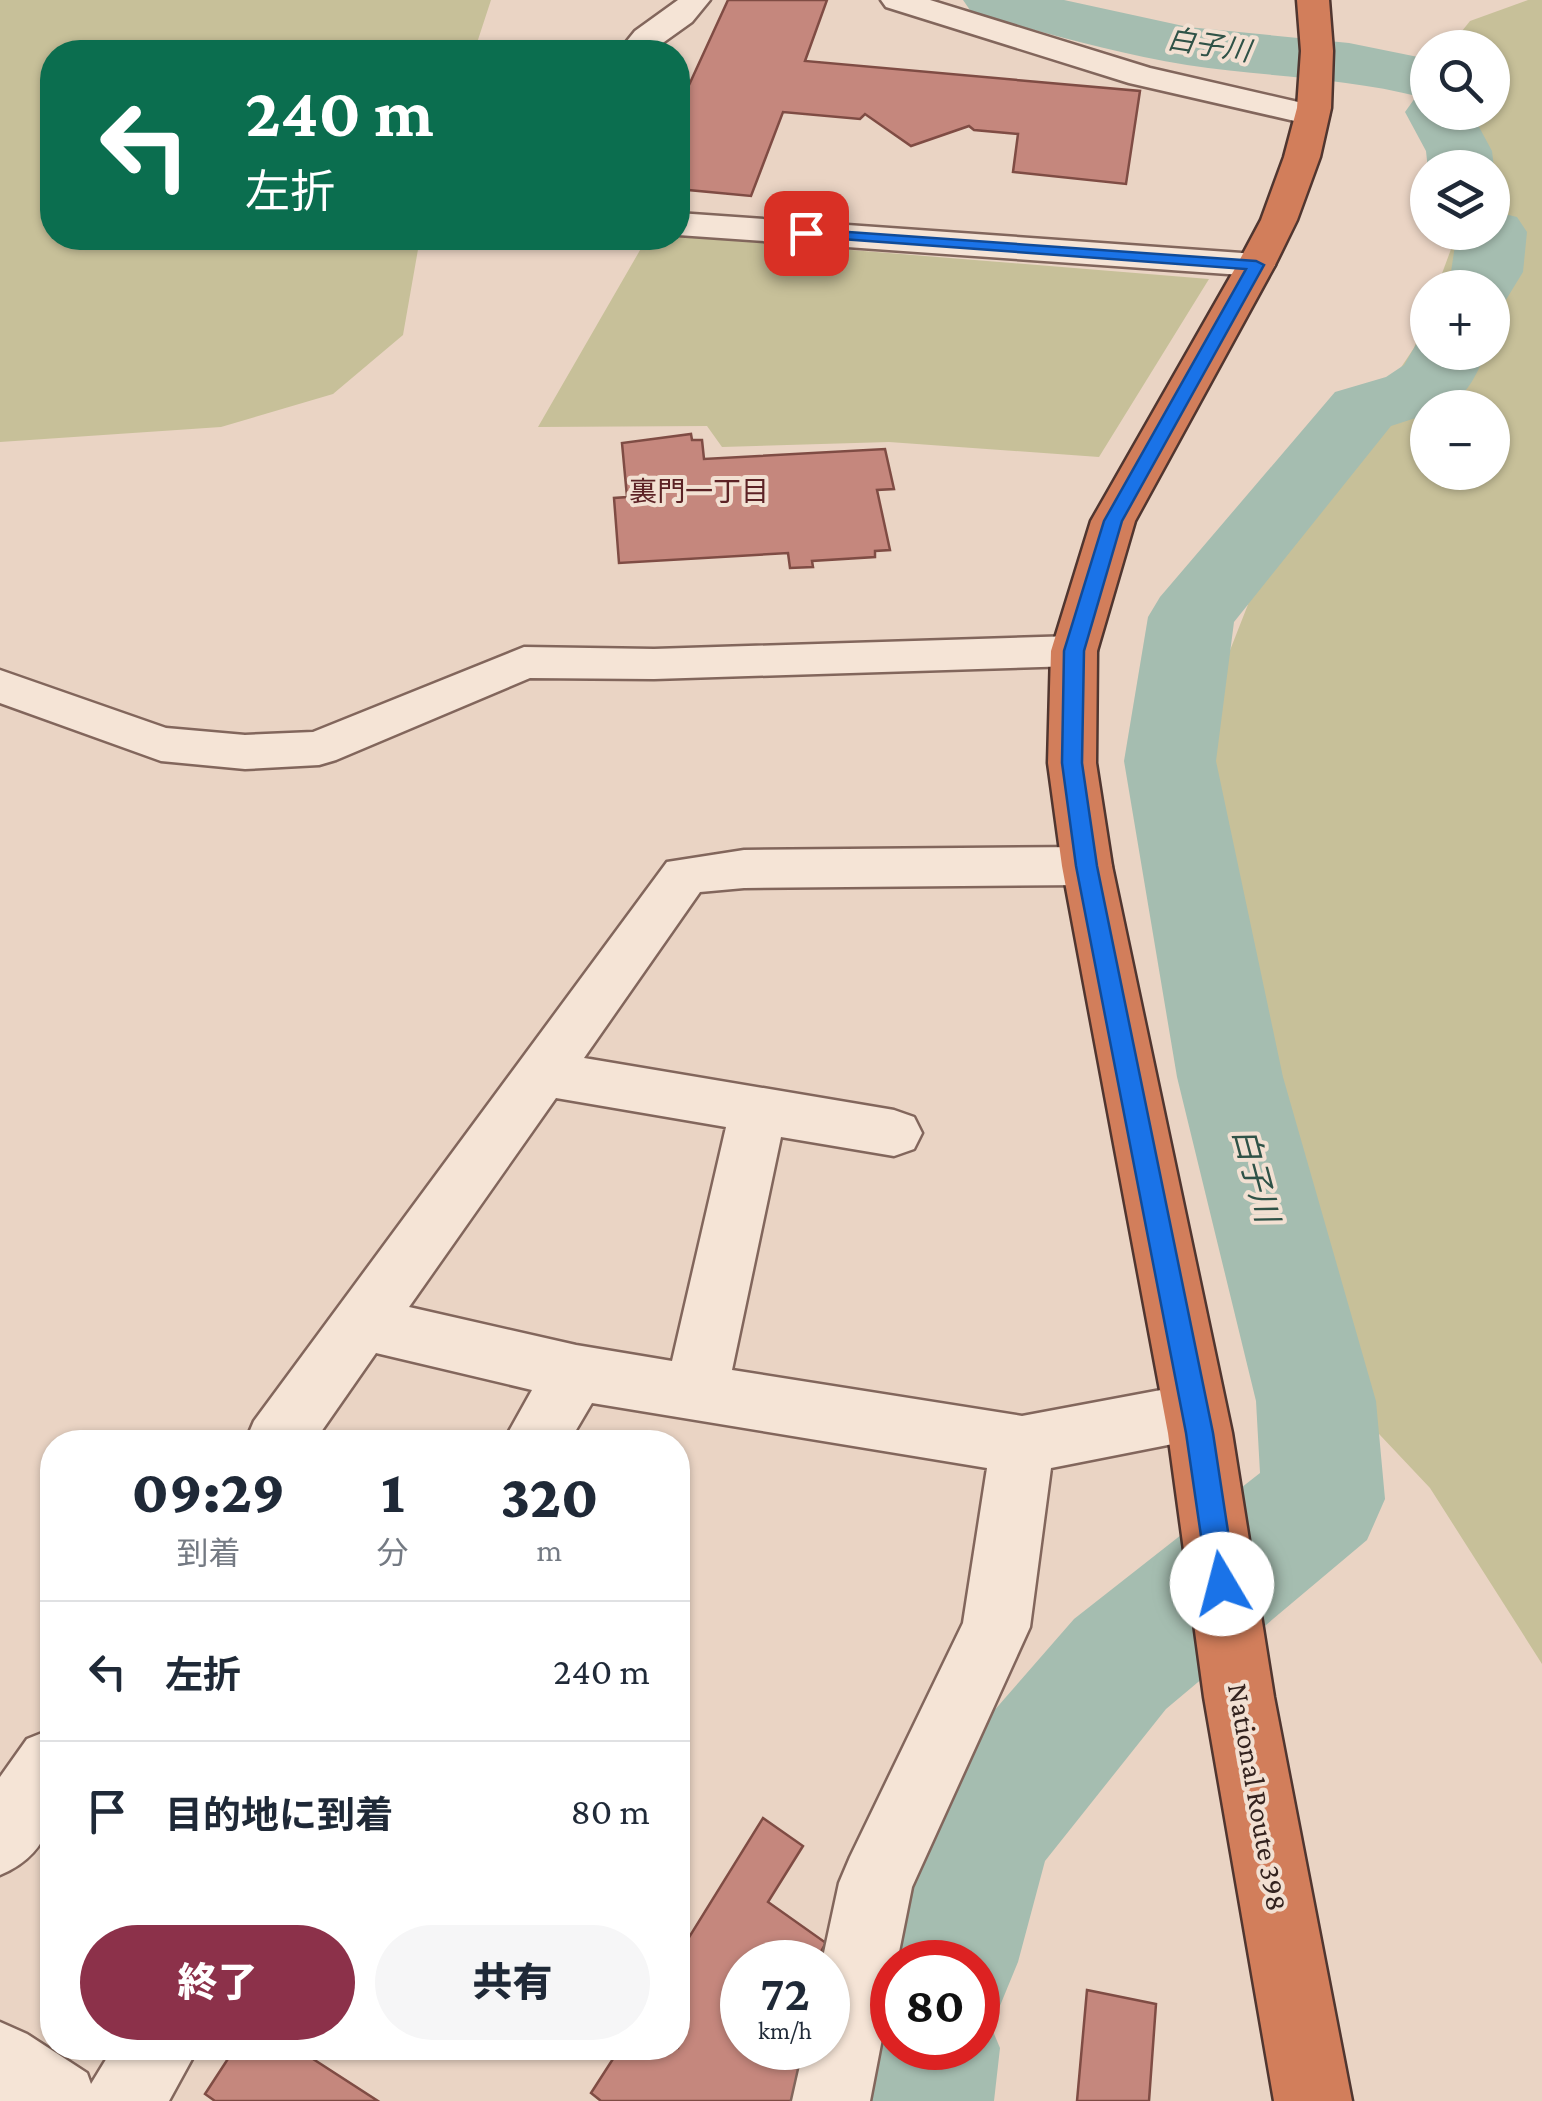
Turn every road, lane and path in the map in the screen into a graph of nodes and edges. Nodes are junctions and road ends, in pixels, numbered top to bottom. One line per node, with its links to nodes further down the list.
1 (694, 0): 4 (street)
2 (897, 0): 5 (street)
3 (1313, 0): 5 (highway, National Route 398)
4 (647, 40)
5 (1313, 112): 7 (highway, National Route 398)
6 (690, 225): 7 (street)
7 (1256, 265): 8 (highway, National Route 398)
8 (1074, 651): 9 (street); 10 (highway, National Route 398)
9 (0, 686)
10 (1087, 866): 11 (street); 17 (highway, National Route 398)
11 (541, 1073): 12 (street); 14 (street)
12 (758, 1110): 13 (street); 16 (street)
13 (894, 1133)
14 (360, 1324): 15 (street); 18 (street)
15 (576, 1373): 16 (street); 19 (street)
16 (696, 1393): 20 (street)
17 (1196, 1422): 20 (street); 28 (highway, National Route 398)
18 (285, 1430)
19 (542, 1430)
20 (1022, 1445): 27 (street)
21 (40, 1782): 22 (street)
22 (0, 1840)
23 (151, 2060): 26 (street)
24 (0, 2061): 25 (street)
25 (59, 2101)
26 (123, 2101)
27 (831, 2101)
28 (1314, 2101)

